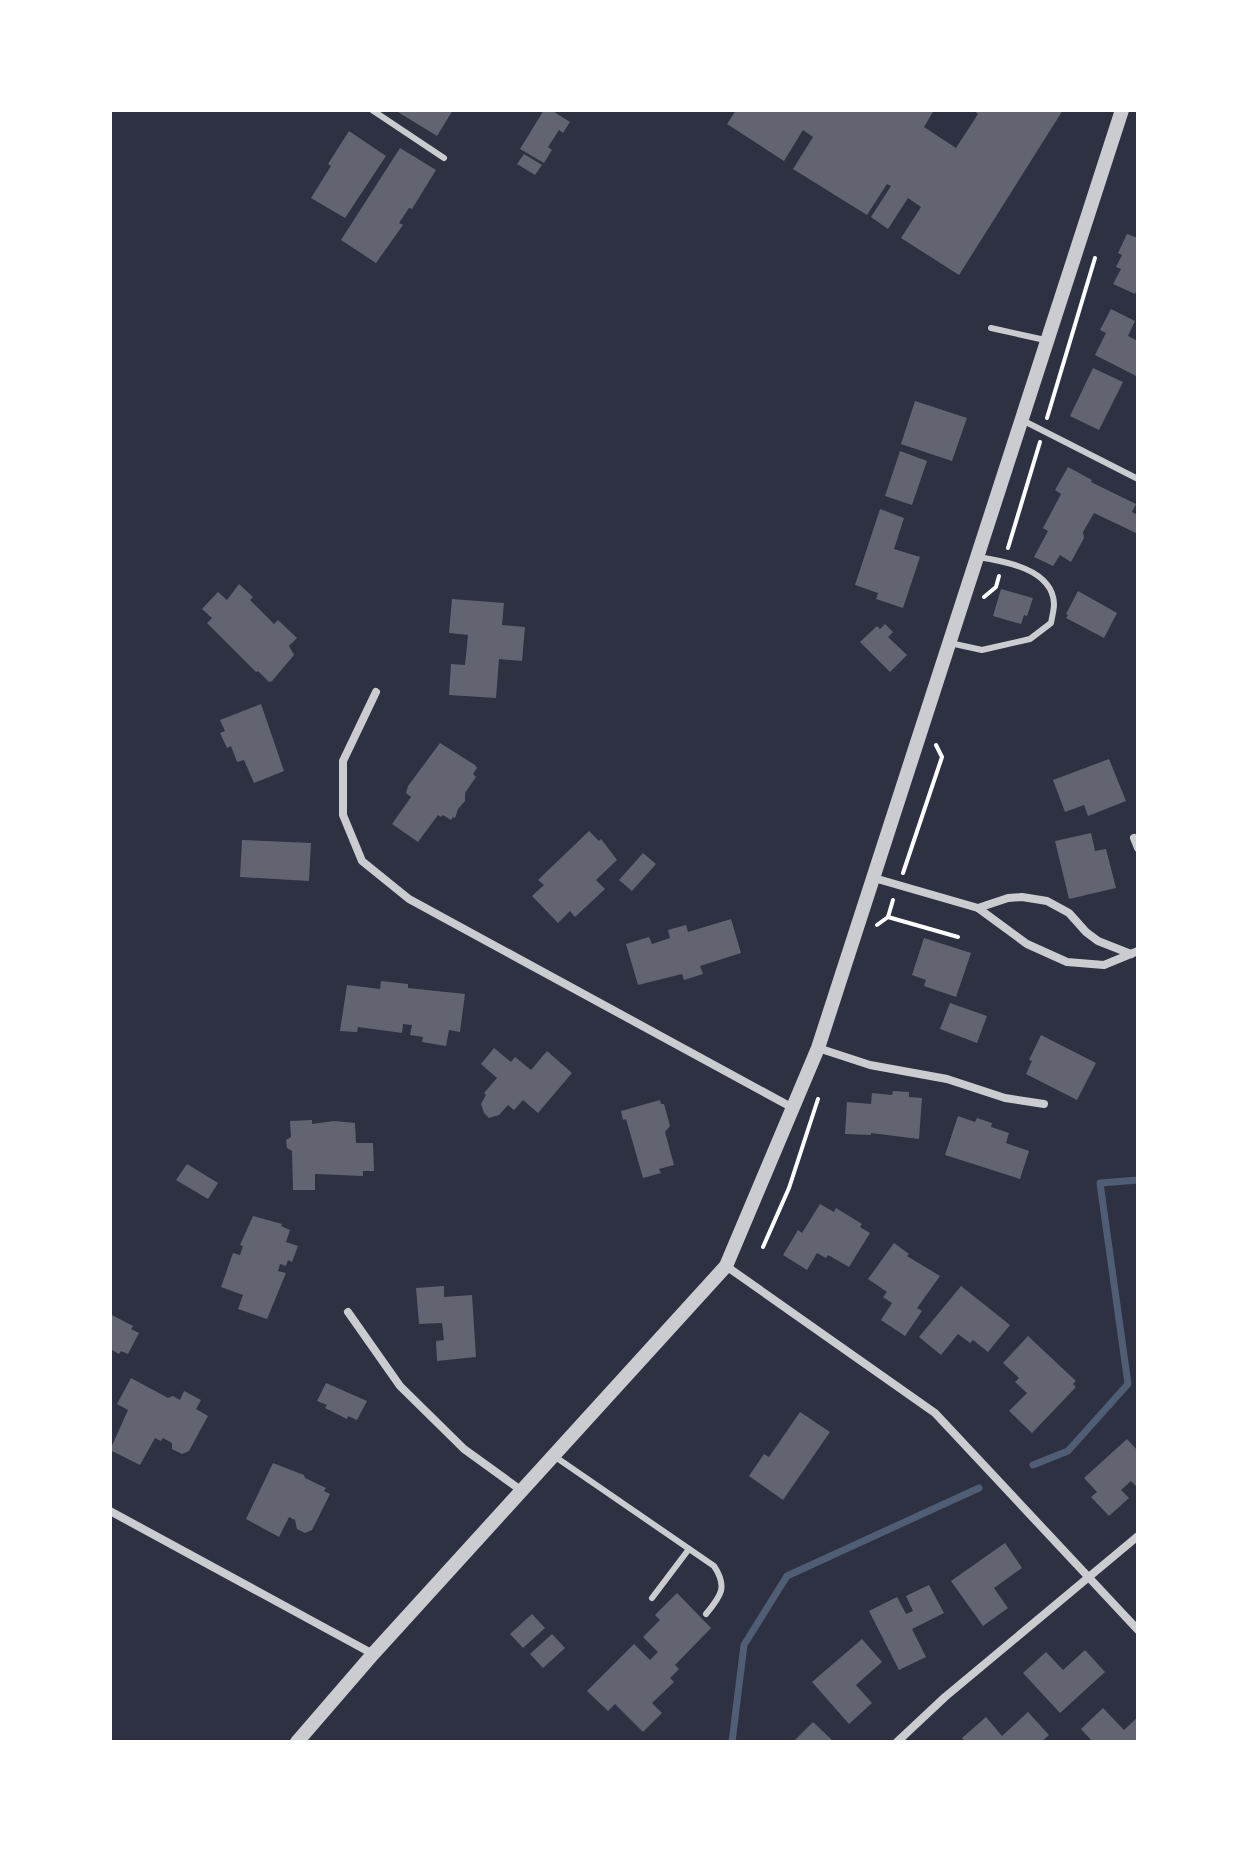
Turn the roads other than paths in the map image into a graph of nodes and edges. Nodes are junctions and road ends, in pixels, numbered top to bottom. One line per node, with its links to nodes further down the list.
1 (372, 110): 3 (lane)
2 (1122, 110): 5 (street)
3 (444, 158)
4 (991, 328): 5 (lane)
5 (1045, 340): 6 (street)
6 (1021, 420): 7 (lane); 8 (street)
7 (1138, 479)
8 (977, 557): 9 (street); 9 (lane)
9 (950, 643): 13 (street)
10 (376, 692): 18 (street)
11 (1134, 838): 12 (street)
12 (1138, 848)
13 (874, 878): 14 (street); 16 (street)
14 (978, 908): 15 (street); 15 (street)
15 (1135, 953)
16 (818, 1048): 17 (street); 18 (street)
17 (1044, 1104)
18 (794, 1109): 19 (street)
19 (726, 1266): 21 (street); 26 (street)
20 (348, 1312): 22 (street)
21 (554, 1456): 22 (street); 25 (lane)
22 (523, 1491): 30 (street)
23 (110, 1511): 30 (street)
24 (1138, 1536): 26 (street)
25 (689, 1549): 27 (lane); 28 (lane)
26 (1090, 1578): 29 (street); 32 (street)
27 (652, 1598)
28 (706, 1614)
29 (1138, 1630)
30 (373, 1654): 31 (street)
31 (297, 1742)
32 (897, 1742)

